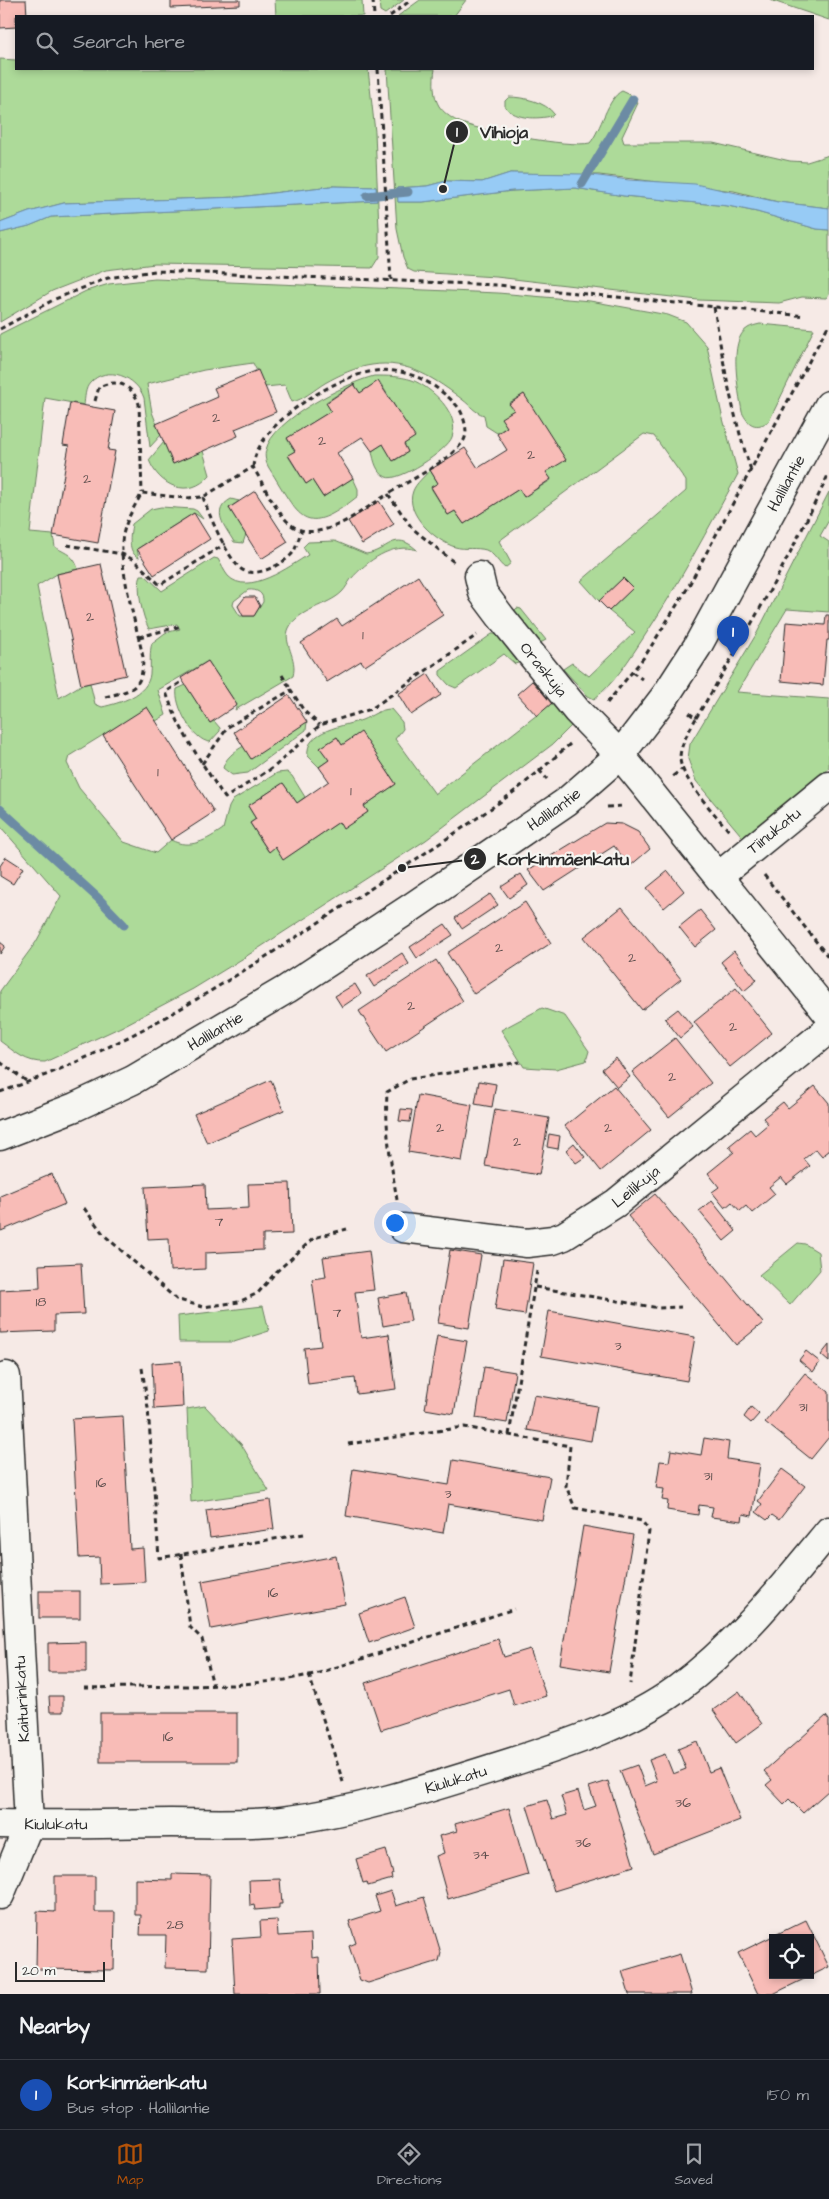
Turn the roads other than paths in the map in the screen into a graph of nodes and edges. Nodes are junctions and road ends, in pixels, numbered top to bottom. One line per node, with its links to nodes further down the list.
1 (829, 405): 3 (street, Hallilantie)
2 (479, 580): 3 (street, Oraskuja)
3 (620, 755): 5 (street, Oraskuja); 8 (street, Hallilantie)
4 (829, 786): 5 (street, Tiinukatu)
5 (719, 876): 6 (street, Oraskuja)
6 (829, 1015)
7 (829, 1029): 9 (street, Leilikuja)
8 (0, 1136)
9 (403, 1228)
10 (6, 1376): 13 (street, Kaiturinkatu)
11 (829, 1531): 13 (street, Kiulukatu)
12 (0, 1824): 13 (street, Kiulukatu)
13 (29, 1824): 14 (street, Kaiturinkatu)
14 (0, 1895)

